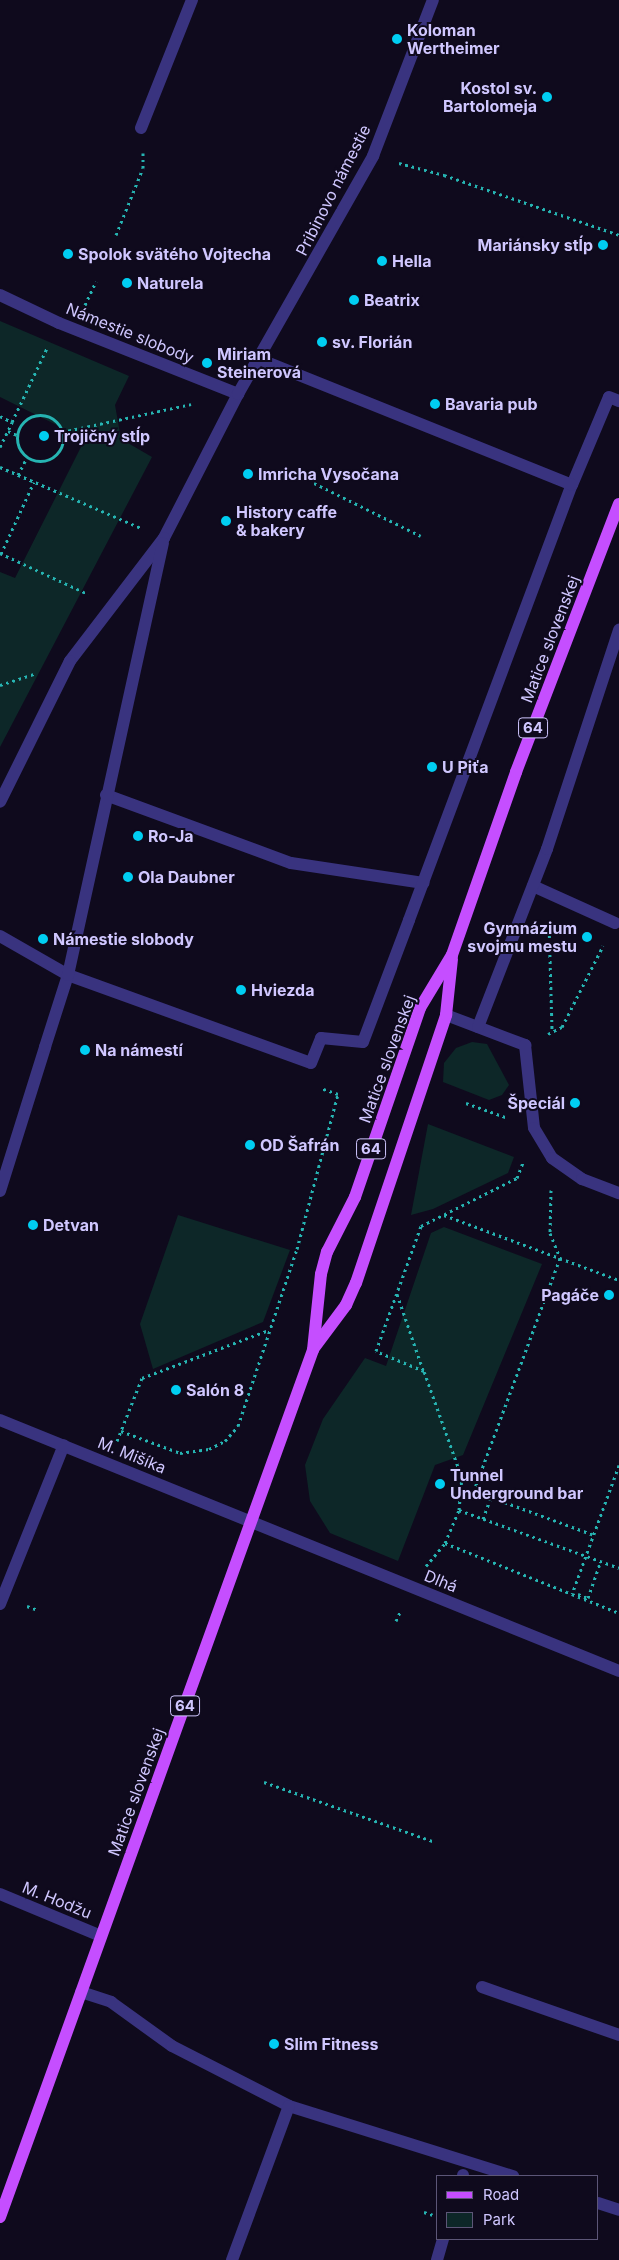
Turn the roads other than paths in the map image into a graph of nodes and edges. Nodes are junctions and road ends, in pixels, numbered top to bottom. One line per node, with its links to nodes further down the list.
1 (192, 0): 3 (street)
2 (432, 0): 5 (street, Pribinovo námestie)
3 (141, 128)
4 (0, 295): 6 (street, Námestie slobody)
5 (259, 359): 6 (street, Pribinovo námestie); 8 (street)
6 (238, 394): 10 (street)
7 (619, 401): 8 (street)
8 (572, 486): 14 (street)
9 (619, 504): 18 (main road, Matice slovenskej / 64)
10 (164, 538): 12 (street); 13 (street)
11 (619, 630): 15 (street)
12 (106, 795): 14 (street); 19 (street)
13 (0, 802)
14 (424, 883): 19 (street)
15 (533, 886): 16 (street); 21 (street)
16 (615, 923)
17 (0, 936): 19 (street)
18 (452, 955): 20 (main road, Matice slovenskej / 64); 24 (main road, Matice slovenskej / 64)
19 (68, 974): 22 (street)
20 (446, 1015): 21 (street); 24 (main road, Matice slovenskej / 64)
21 (478, 1027): 23 (street)
22 (0, 1191)
23 (619, 1193)
24 (313, 1350): 27 (main road, Matice slovenskej / 64)
25 (0, 1420): 26 (street, M. Mišíka)
26 (64, 1445): 27 (street, M. Mišíka); 28 (street)
27 (252, 1520): 29 (street, Dlhá); 31 (main road, Matice slovenskej / 64)
28 (0, 1604)
29 (619, 1671)
30 (0, 1894): 31 (street, M. Hodžu)
31 (101, 1936): 33 (main road, Matice slovenskej / 64)
32 (482, 1987): 34 (street)
33 (81, 1992): 35 (street); 39 (main road, Matice slovenskej / 64)
34 (619, 2035)
35 (289, 2106): 36 (street); 41 (street)
36 (510, 2175)
37 (599, 2203): 38 (street)
38 (619, 2210)
39 (0, 2216)
40 (443, 2240): 42 (street)
41 (232, 2260)
42 (436, 2260)

